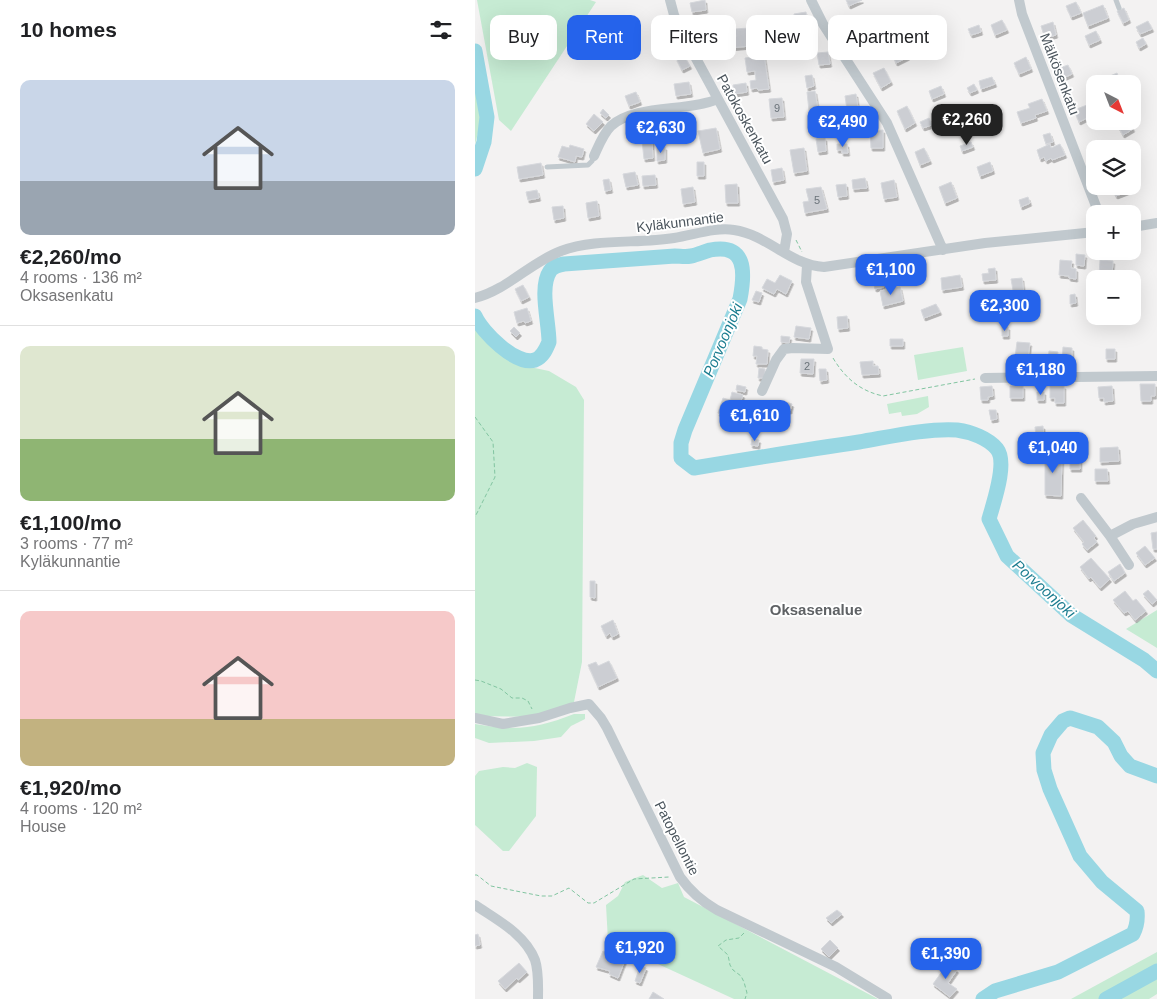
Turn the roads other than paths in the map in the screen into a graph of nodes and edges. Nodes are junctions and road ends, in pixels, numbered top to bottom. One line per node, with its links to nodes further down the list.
1 (670, 0): 6 (street, Patokoskenkatu)
2 (811, 0): 13 (street)
3 (1019, 0): 9 (street, Mälkösenkatu)
4 (1116, 0): 5 (lane)
5 (1119, 8)
6 (718, 99): 7 (street); 14 (street, Patokoskenkatu)
7 (594, 156): 8 (lane)
8 (547, 167)
9 (1096, 205)
10 (1157, 223): 11 (street)
11 (1141, 226)
12 (1086, 233): 13 (street, Kyläkunnantie)
13 (943, 250): 15 (street, Kyläkunnantie)
14 (783, 252): 15 (street, Kyläkunnantie); 16 (street, Kyläkunnantie)
15 (807, 265): 19 (street)
16 (478, 297)
17 (1157, 376): 18 (street)
18 (985, 378)
19 (762, 391)
20 (1081, 498): 22 (street)
21 (1157, 518): 22 (street)
22 (1110, 536): 23 (street)
23 (1129, 565)
24 (475, 718): 26 (street, Patopellontie)
25 (475, 905): 27 (street)
26 (887, 998)
27 (538, 999)

